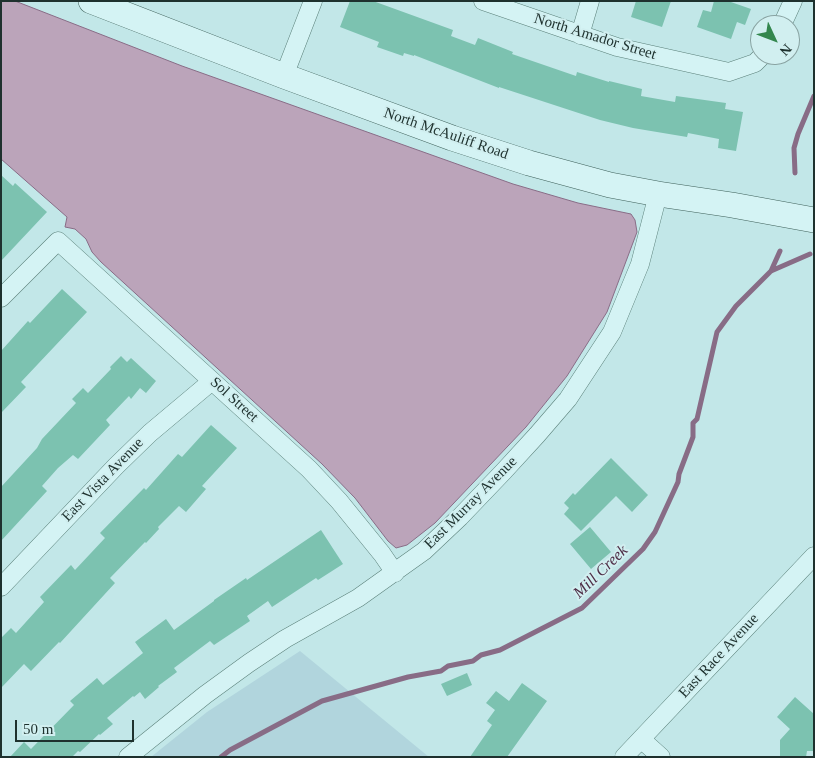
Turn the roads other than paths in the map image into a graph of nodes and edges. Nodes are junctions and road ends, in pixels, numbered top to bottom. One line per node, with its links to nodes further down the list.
1 (91, 1): 9 (street, North McAuliff Road)
2 (313, 1): 9 (street)
3 (482, 1): 7 (street, North Amador Street)
4 (590, 1): 7 (street)
5 (793, 1): 6 (street)
6 (787, 15)
7 (580, 35): 8 (street, North Amador Street)
8 (750, 65)
9 (284, 76): 10 (street, North McAuliff Road)
10 (658, 194): 11 (street, North McAuliff Road); 15 (street, East Murray Avenue)
11 (814, 220)
12 (1, 298): 13 (street, Sol Street)
13 (212, 380): 15 (street, Sol Street); 16 (street, East Vista Avenue)
14 (814, 556): 17 (street, East Race Avenue)
15 (395, 573): 18 (street, East Murray Avenue)
16 (1, 587)
17 (641, 739): 19 (street, East Race Avenue); 20 (street)
18 (128, 757)
19 (624, 757)
20 (661, 757)

